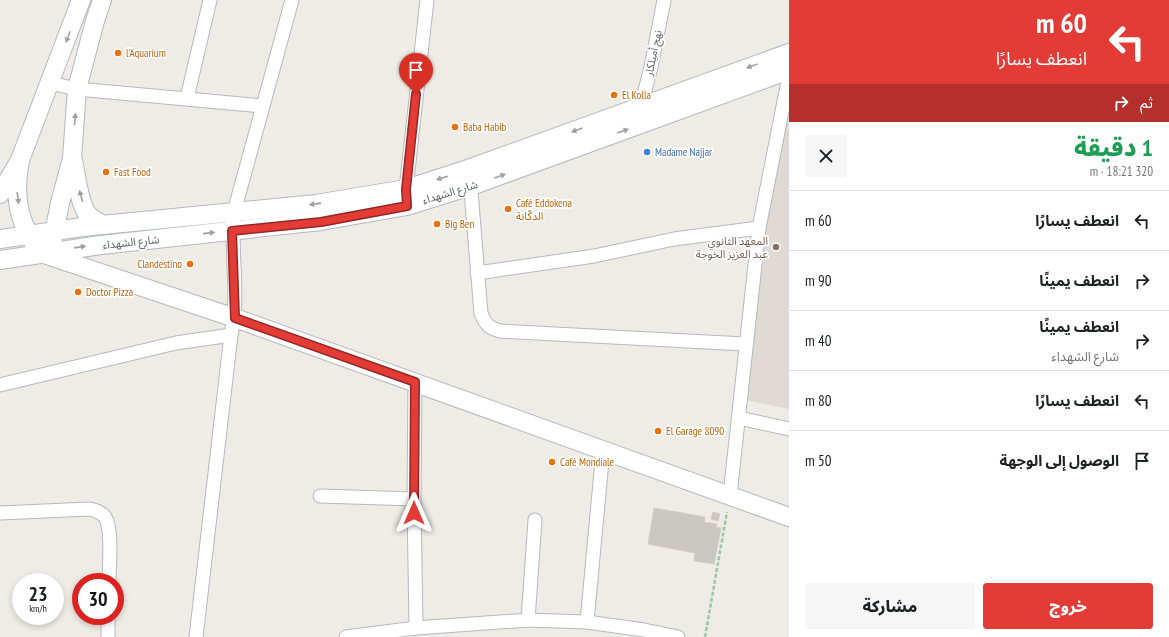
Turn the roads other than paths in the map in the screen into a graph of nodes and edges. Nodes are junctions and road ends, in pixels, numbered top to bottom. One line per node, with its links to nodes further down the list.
1 (81, 0): 10 (street, one-way to 10)
2 (102, 0): 11 (street)
3 (210, 0): 12 (street)
4 (292, 0): 13 (street)
5 (427, 0): 19 (street)
6 (664, 0): 14 (street, نهج أميلكار)
7 (789, 53): 14 (street, شارع الشهداء, one-way to 14)
8 (789, 70): 17 (street, شارع الشهداء, one-way to 8)
9 (789, 76): 23 (street)
10 (50, 82): 11 (street); 16 (street)
11 (77, 89): 12 (street); 15 (street, one-way to 11)
12 (187, 98): 13 (street)
13 (263, 106): 20 (street)
14 (641, 106): 17 (street, شارع الشهداء, one-way to 17)
15 (72, 158): 22 (street, one-way to 15); 24 (street)
16 (20, 160): 18 (street); 26 (street, one-way to 26)
17 (470, 178): 19 (street, شارع الشهداء); 30 (street)
18 (0, 194)
19 (406, 197): 21 (street, شارع الشهداء)
20 (234, 212): 21 (street, شارع الشهداء); 22 (street, شارع الشهداء); 25 (street)
21 (273, 218): 25 (street, شارع الشهداء)
22 (104, 225): 24 (street, شارع الشهداء)
23 (759, 228): 30 (street); 33 (street)
24 (54, 231): 26 (street, شارع الشهداء); 28 (street)
25 (232, 231): 28 (street, شارع الشهداء, one-way to 25); 31 (street)
26 (29, 235): 27 (street, شارع الشهداء); 28 (street)
27 (0, 240)
28 (46, 252): 29 (street, شارع الشهداء); 31 (street)
29 (0, 260)
30 (477, 273): 33 (street)
31 (235, 318): 32 (street); 34 (street)
32 (231, 336): 35 (street); 52 (street)
33 (745, 344): 36 (street)
34 (415, 382): 38 (street); 41 (street)
35 (0, 385)
36 (739, 418): 37 (street); 39 (street)
37 (789, 429)
38 (604, 450): 39 (street); 47 (street)
39 (730, 495): 43 (street)
40 (320, 496): 41 (street)
41 (414, 499): 49 (street)
42 (0, 513): 45 (street)
43 (789, 518)
44 (535, 520): 46 (street)
45 (109, 573)
46 (528, 620): 47 (street); 49 (street)
47 (587, 622): 54 (street)
48 (108, 625): 51 (street)
49 (416, 628): 50 (street)
50 (376, 635): 53 (street)
51 (108, 637)
52 (196, 637)
53 (346, 637)
54 (678, 637)

